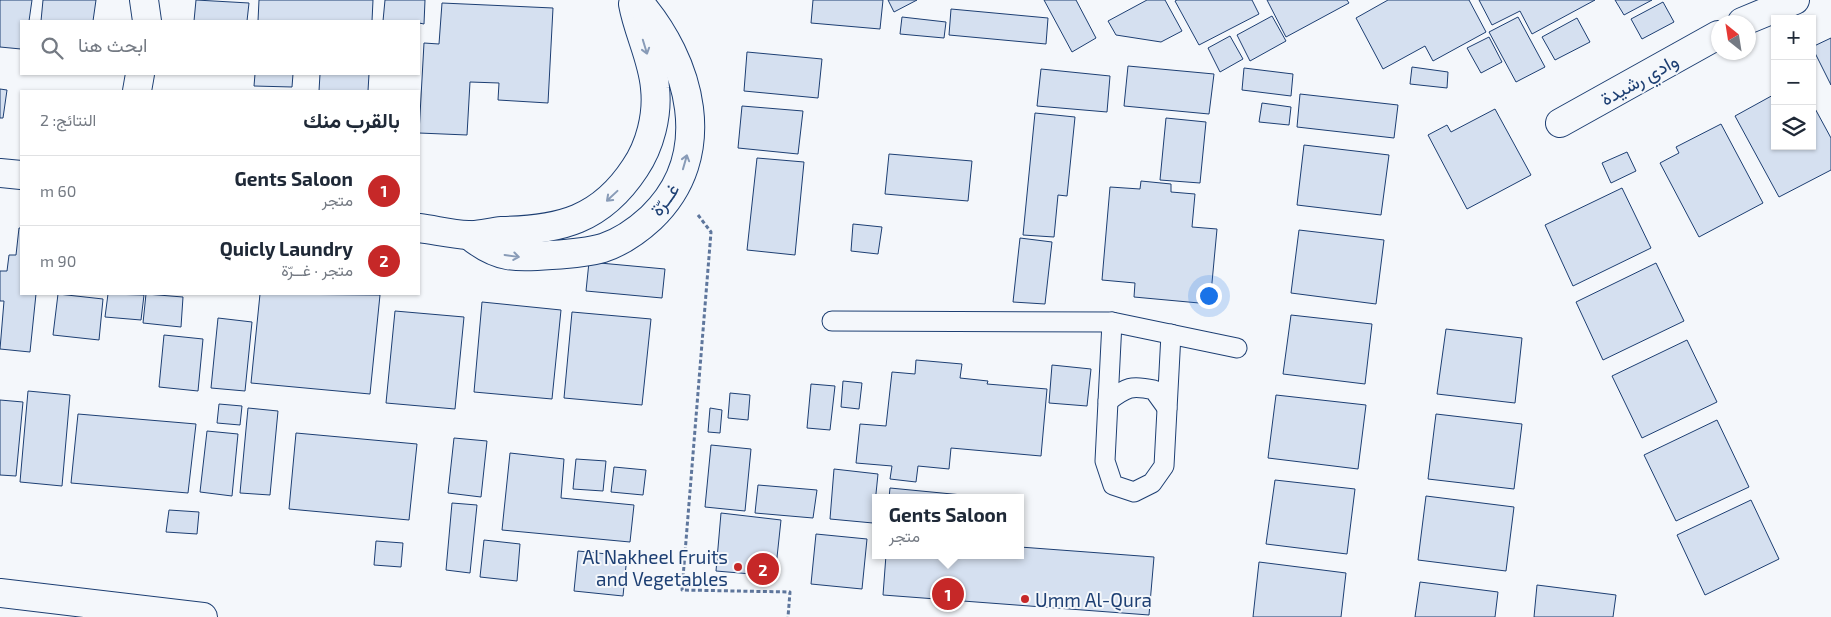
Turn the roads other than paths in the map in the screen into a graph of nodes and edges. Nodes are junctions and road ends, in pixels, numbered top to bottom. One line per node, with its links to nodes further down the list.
1 (144, 0): 6 (street)
2 (632, 0): 14 (street, غــرّة, one-way to 14)
3 (637, 0): 14 (street, غــرّة, one-way to 3)
4 (1795, 0): 5 (street)
5 (1756, 16)
6 (147, 20)
7 (1711, 39): 10 (street, وادي رشيدة)
8 (140, 75): 9 (street)
9 (137, 90)
10 (1560, 123)
11 (0, 173): 12 (street)
12 (20, 175)
13 (420, 228): 14 (street, غــرّة)
14 (469, 236)
15 (832, 321): 16 (lane)
16 (1112, 322): 17 (lane); 19 (lane)
17 (1171, 334): 18 (lane); 20 (lane)
18 (1237, 348)
19 (1108, 401): 20 (lane); 20 (lane)
20 (1167, 408)
21 (0, 593): 22 (street)
22 (203, 617)

